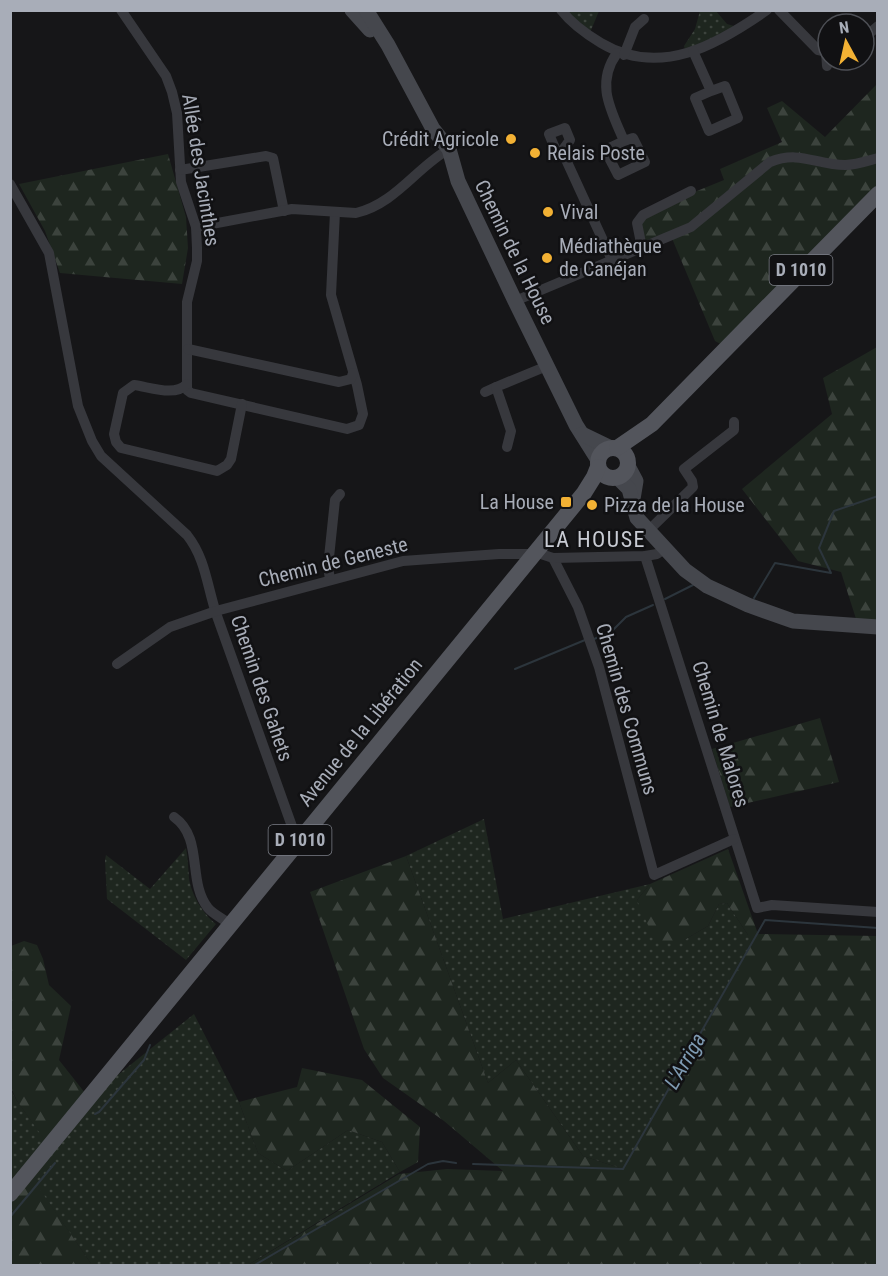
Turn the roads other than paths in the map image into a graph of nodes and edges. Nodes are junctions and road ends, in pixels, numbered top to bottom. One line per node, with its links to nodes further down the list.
1 (121, 10): 17 (street, Allée des Jacinthes)
2 (352, 10): 11 (street, Chemin de la House)
3 (366, 10): 11 (street, Chemin de la House)
4 (561, 10): 10 (street)
5 (767, 10): 9 (street)
6 (779, 10): 8 (street)
7 (645, 19): 10 (street)
8 (816, 48)
9 (693, 51): 10 (street); 12 (street)
10 (620, 54): 13 (street)
11 (411, 89): 14 (street, Chemin de la House)
12 (711, 92): 12 (street)
13 (624, 141)
14 (449, 149): 22 (street); 26 (street, Chemin de la House)
15 (562, 151): 25 (street)
16 (878, 158): 24 (street)
17 (180, 170): 21 (street); 23 (street, Allée des Jacinthes)
18 (10, 184): 44 (street, Chemin des Gahets)
19 (691, 191): 24 (street)
20 (878, 194): 36 (main road, Avenue de la Libération / D 1010)
21 (284, 211): 22 (street); 23 (street)
22 (335, 212): 29 (street)
23 (196, 227): 27 (street, Allée des Jacinthes)
24 (642, 248): 25 (street)
25 (612, 260): 26 (street)
26 (515, 302): 28 (street, Chemin de la House)
27 (188, 349): 29 (street); 30 (street, Allée des Jacinthes)
28 (546, 366): 31 (street); 36 (street, Chemin de la House)
29 (353, 373): 33 (street)
30 (187, 384): 33 (street); 33 (street)
31 (496, 387): 32 (street); 35 (street)
32 (485, 392)
33 (242, 404)
34 (734, 422): 38 (street)
35 (507, 447)
36 (613, 463): 38 (street); 40 (main road, Avenue de la Libération / D 1010)
37 (340, 494): 43 (street)
38 (648, 531): 39 (street)
39 (664, 549): 41 (street, Chemin de Geneste); 45 (street)
40 (532, 555): 42 (street, Chemin de Geneste); 43 (street, Chemin de Geneste); 49 (main road, Avenue de la Libération / D 1010)
41 (645, 556): 42 (street, Chemin de Geneste); 48 (street, Chemin de Malores)
42 (553, 558): 50 (street, Chemin des Communs)
43 (330, 579): 44 (street, Chemin de Geneste)
44 (216, 611): 46 (street, Chemin de Geneste); 49 (street, Chemin des Gahets)
45 (878, 627)
46 (117, 664)
47 (174, 817): 52 (street)
48 (734, 839): 50 (street, Chemin de Malores); 51 (street)
49 (295, 846): 52 (main road, Avenue de la Libération / D 1010)
50 (654, 875)
51 (878, 912)
52 (231, 925): 53 (main road, Avenue de la Libération / D 1010)
53 (10, 1194)

